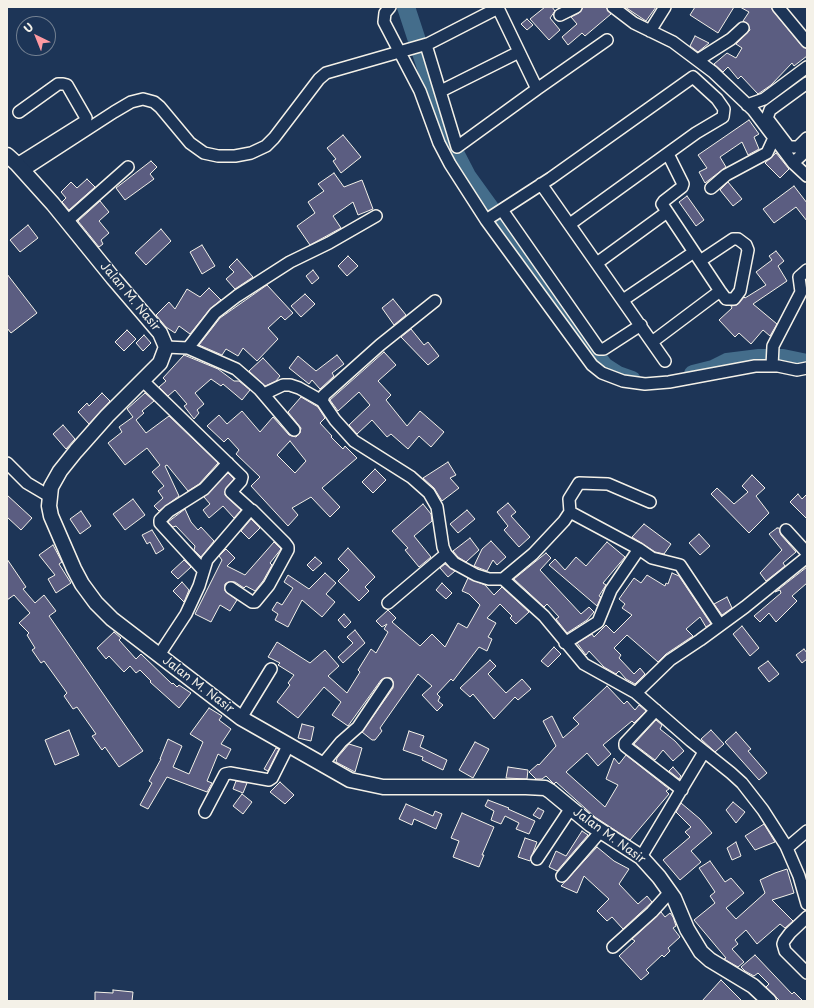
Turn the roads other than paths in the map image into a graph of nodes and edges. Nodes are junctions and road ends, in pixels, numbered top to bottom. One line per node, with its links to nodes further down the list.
1 (390, 7): 12 (street)
2 (576, 7): 6 (street)
3 (613, 7): 8 (street)
4 (665, 7): 8 (street)
5 (778, 7): 10 (street)
6 (560, 15)
7 (742, 28): 14 (street)
8 (650, 31): 14 (street)
9 (607, 40): 17 (street)
10 (807, 42)
11 (427, 44): 12 (street); 13 (street); 18 (street)
12 (399, 52): 25 (street); 32 (street)
13 (519, 52): 17 (street); 18 (street)
14 (698, 60): 19 (street)
15 (807, 67): 19 (street)
16 (807, 83): 22 (street)
17 (537, 89): 18 (street)
18 (441, 91)
19 (747, 105): 21 (street)
20 (18, 112): 25 (street)
21 (774, 138): 26 (street); 30 (street)
22 (807, 138)
23 (807, 150): 26 (street)
24 (668, 154): 29 (street); 31 (street); 35 (street)
25 (16, 163): 34 (street, Jalan M. Nasir)
26 (794, 163): 28 (street)
27 (128, 167): 34 (street)
28 (807, 176)
29 (541, 184): 32 (street); 35 (street)
30 (711, 188)
31 (667, 212): 36 (street); 37 (street)
32 (494, 215): 42 (street); 47 (street)
33 (376, 216): 45 (street)
34 (67, 221): 44 (street, Jalan M. Nasir)
35 (570, 224): 37 (street)
36 (697, 256): 39 (street); 39 (street); 40 (street)
37 (597, 263): 40 (street)
38 (807, 270): 47 (street)
39 (720, 291): 43 (street)
40 (623, 300): 42 (street)
41 (435, 301): 51 (street)
42 (641, 325): 43 (street)
43 (652, 342): 46 (street)
44 (166, 347): 45 (street); 49 (street, Jalan M. Nasir)
45 (188, 348): 50 (street)
46 (665, 361)
47 (772, 366): 48 (street)
48 (807, 368)
49 (143, 381): 53 (street); 55 (street, Jalan M. Nasir)
50 (264, 394): 51 (street); 52 (street)
51 (322, 402): 62 (street)
52 (294, 430)
53 (228, 463): 57 (street); 64 (street)
54 (9, 467): 55 (street)
55 (49, 496): 70 (street, Jalan M. Nasir)
56 (650, 502): 58 (street)
57 (251, 510): 64 (street); 66 (street)
58 (570, 512): 60 (street); 65 (street)
59 (786, 530): 61 (street)
60 (639, 549): 68 (street); 69 (street)
61 (807, 553)
62 (446, 554): 65 (street); 67 (street)
63 (807, 557): 68 (street)
64 (203, 570): 70 (street)
65 (503, 579): 69 (street)
66 (231, 588)
67 (388, 602)
68 (720, 625): 73 (street)
69 (565, 643): 73 (street)
70 (159, 655): 75 (street, Jalan M. Nasir)
71 (271, 669): 75 (street)
72 (387, 684): 78 (street)
73 (636, 693): 74 (street)
74 (656, 710): 77 (street); 79 (street)
75 (241, 718): 76 (street, Jalan M. Nasir)
76 (288, 746): 78 (street, Jalan M. Nasir); 81 (street)
77 (704, 752): 79 (street); 84 (street)
78 (322, 765): 80 (street, Jalan M. Nasir)
79 (682, 790): 85 (street)
80 (571, 808): 82 (street, Jalan M. Nasir); 86 (street)
81 (205, 812)
82 (601, 831): 85 (street, Jalan M. Nasir); 87 (street)
83 (807, 831): 84 (street)
84 (787, 848): 89 (street)
85 (641, 858): 88 (street, Jalan M. Nasir)
86 (537, 859)
87 (562, 876)
88 (670, 892): 91 (street); 93 (street, Jalan M. Nasir)
89 (807, 904)
90 (807, 917): 92 (street)
91 (613, 948)
92 (807, 973)
93 (769, 1001)

